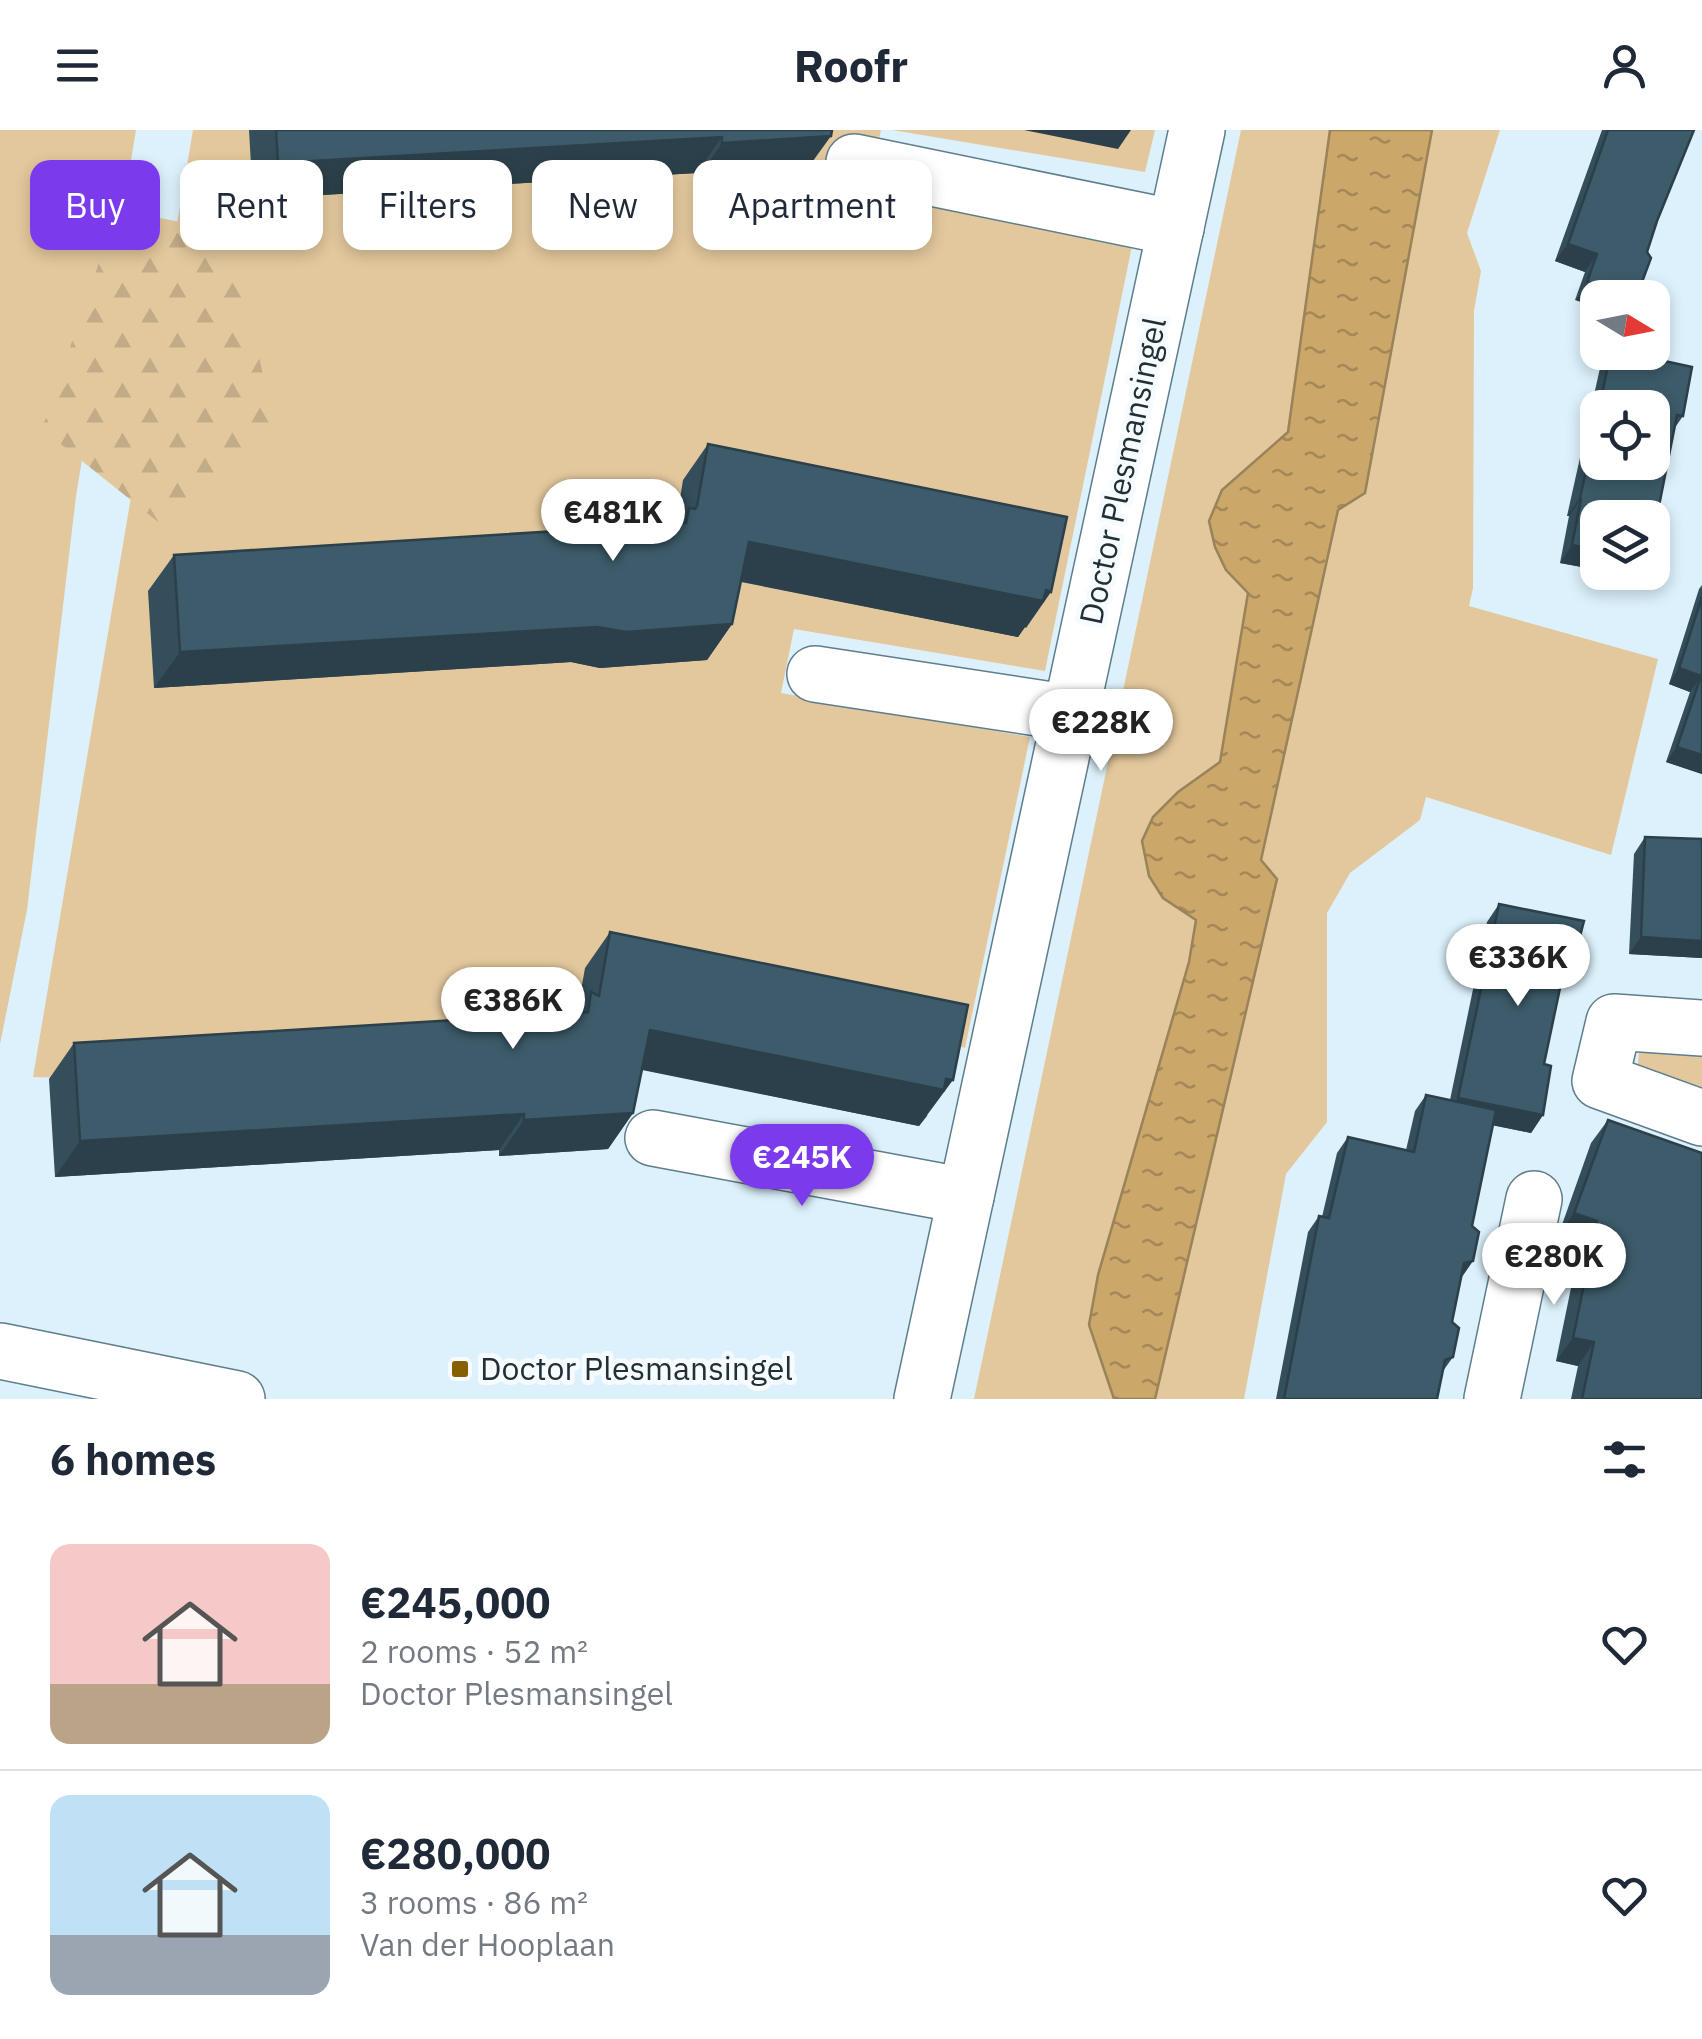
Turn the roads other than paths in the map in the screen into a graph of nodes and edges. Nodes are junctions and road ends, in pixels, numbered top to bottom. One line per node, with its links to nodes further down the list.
1 (1197, 130): 3 (street, Doctor Plesmansingel)
2 (932, 178): 3 (street)
3 (1176, 228): 5 (street, Doctor Plesmansingel)
4 (815, 674): 5 (street)
5 (1071, 713): 9 (street, Doctor Plesmansingel)
6 (1702, 1028): 7 (street)
7 (1702, 1118)
8 (653, 1138): 9 (street)
9 (966, 1196): 13 (street, Doctor Plesmansingel)
10 (1534, 1199): 14 (street)
11 (0, 1351): 12 (street)
12 (236, 1399)
13 (922, 1399)
14 (1492, 1399)

